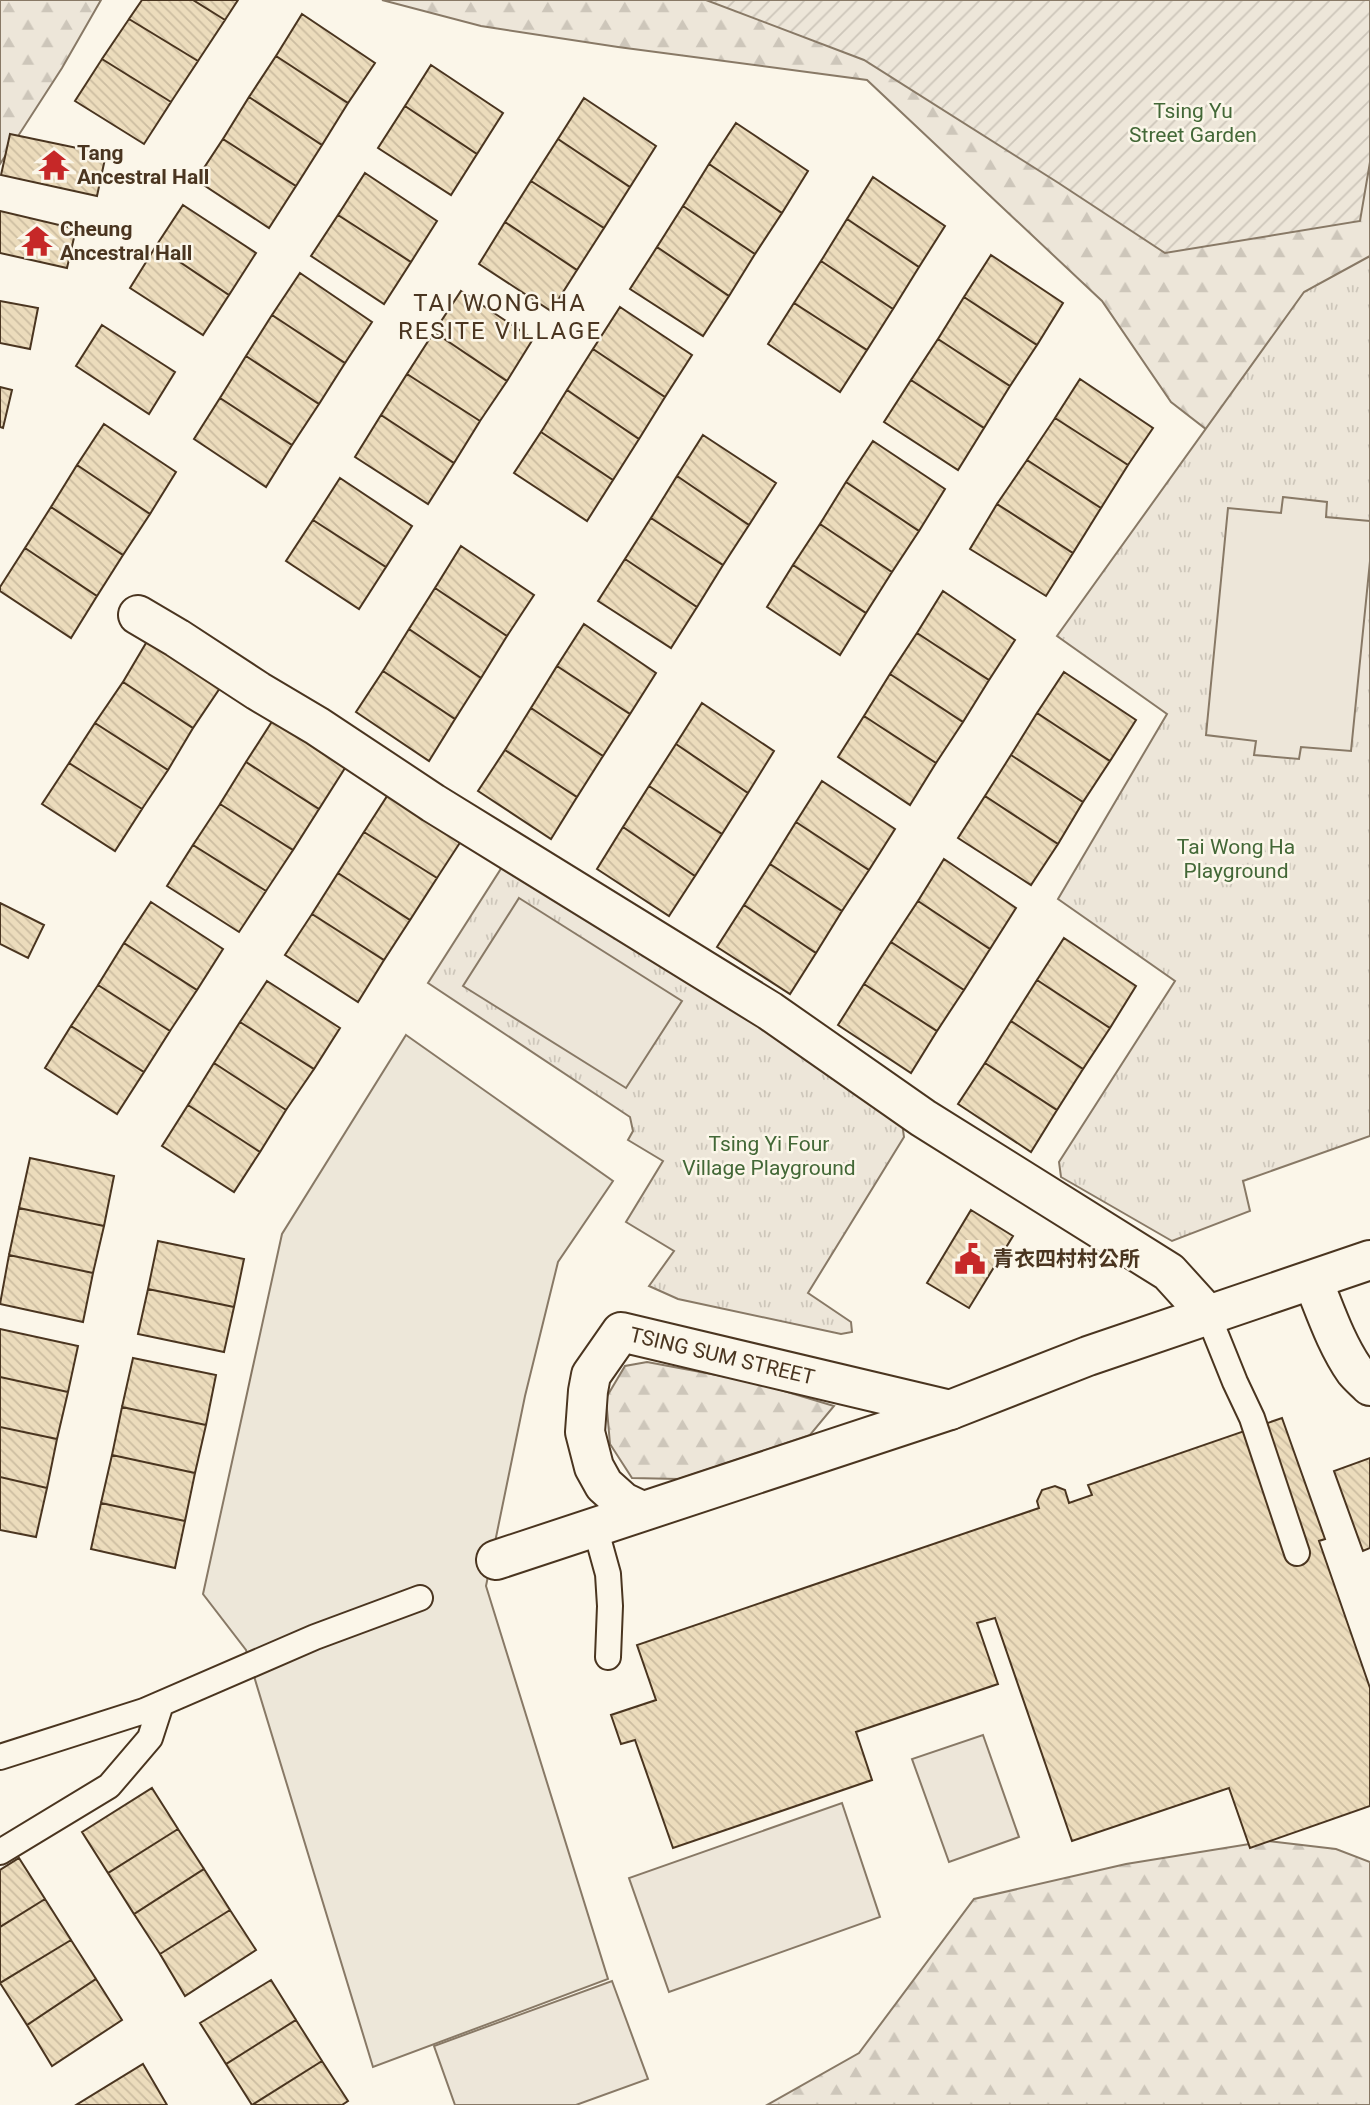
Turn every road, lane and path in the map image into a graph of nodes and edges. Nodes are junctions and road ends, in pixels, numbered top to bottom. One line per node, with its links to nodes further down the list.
1 (138, 615): 4 (street)
2 (1370, 1260): 3 (street)
3 (1312, 1281): 4 (street); 5 (street)
4 (1209, 1315): 6 (street); 9 (lane)
5 (1370, 1387)
6 (950, 1410): 7 (street); 7 (street, TSING SUM STREET)
7 (642, 1511): 8 (street)
8 (596, 1527): 10 (street); 12 (lane)
9 (1297, 1553)
10 (496, 1560)
11 (420, 1598): 13 (lane)
12 (608, 1657)
13 (160, 1704): 14 (lane); 15 (lane)
14 (0, 1757)
15 (0, 1852)

